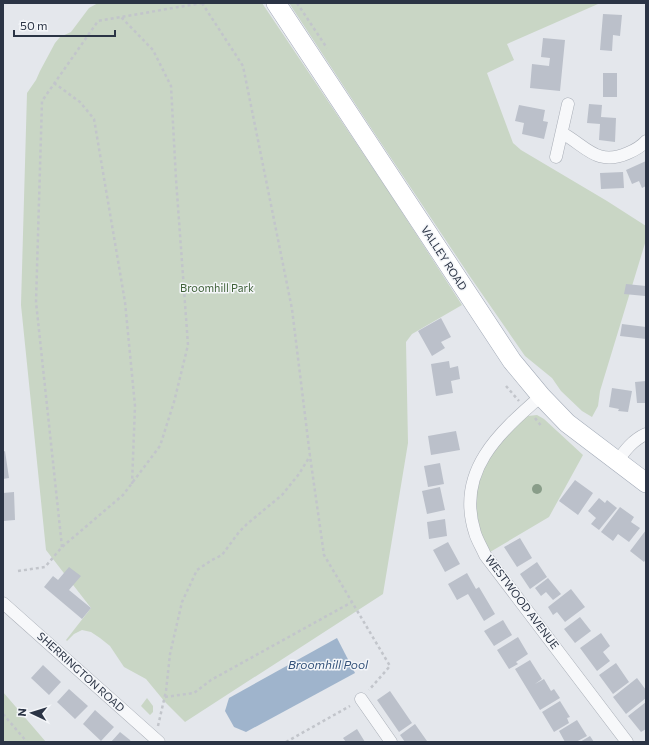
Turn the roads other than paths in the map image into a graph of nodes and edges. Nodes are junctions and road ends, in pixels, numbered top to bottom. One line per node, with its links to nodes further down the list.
1 (276, 3): 6 (main road, VALLEY ROAD)
2 (568, 104): 3 (street)
3 (562, 133): 4 (street); 5 (street)
4 (646, 141)
5 (556, 157)
6 (541, 396): 8 (main road, VALLEY ROAD); 14 (street, WESTWOOD AVENUE)
7 (646, 434): 8 (street)
8 (617, 462): 9 (main road, VALLEY ROAD)
9 (646, 483)
10 (3, 602): 12 (street, SHERRINGTON ROAD)
11 (361, 699): 13 (street)
12 (157, 740)
13 (392, 742)
14 (627, 742)

